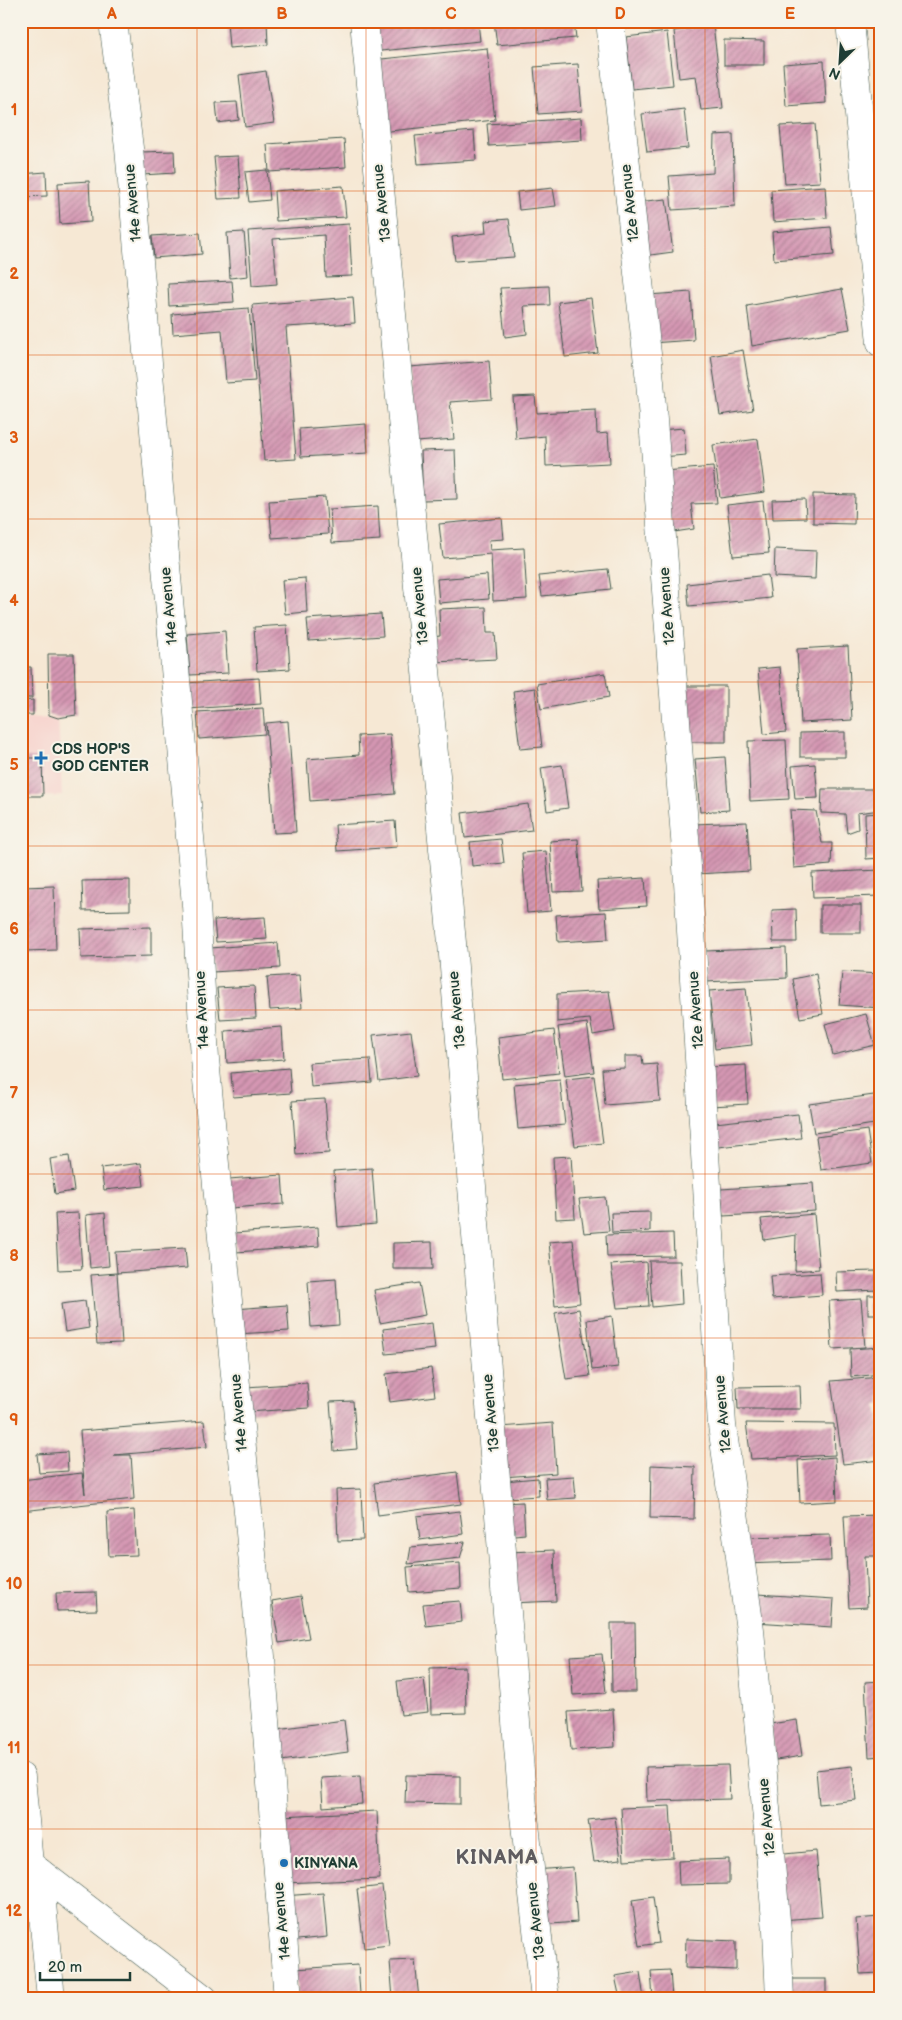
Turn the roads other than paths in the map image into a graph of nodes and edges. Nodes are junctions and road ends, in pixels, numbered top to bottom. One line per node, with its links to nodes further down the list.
1 (113, 21): 10 (street, 14e Avenue)
2 (364, 21): 11 (street, 13e Avenue)
3 (610, 21): 12 (street, 12e Avenue)
4 (850, 21): 5 (street)
5 (881, 343)
6 (21, 1777): 7 (street)
7 (30, 1865): 8 (street); 9 (street)
8 (51, 1999)
9 (204, 1999)
10 (288, 1999)
11 (545, 1999)
12 (780, 1999)

